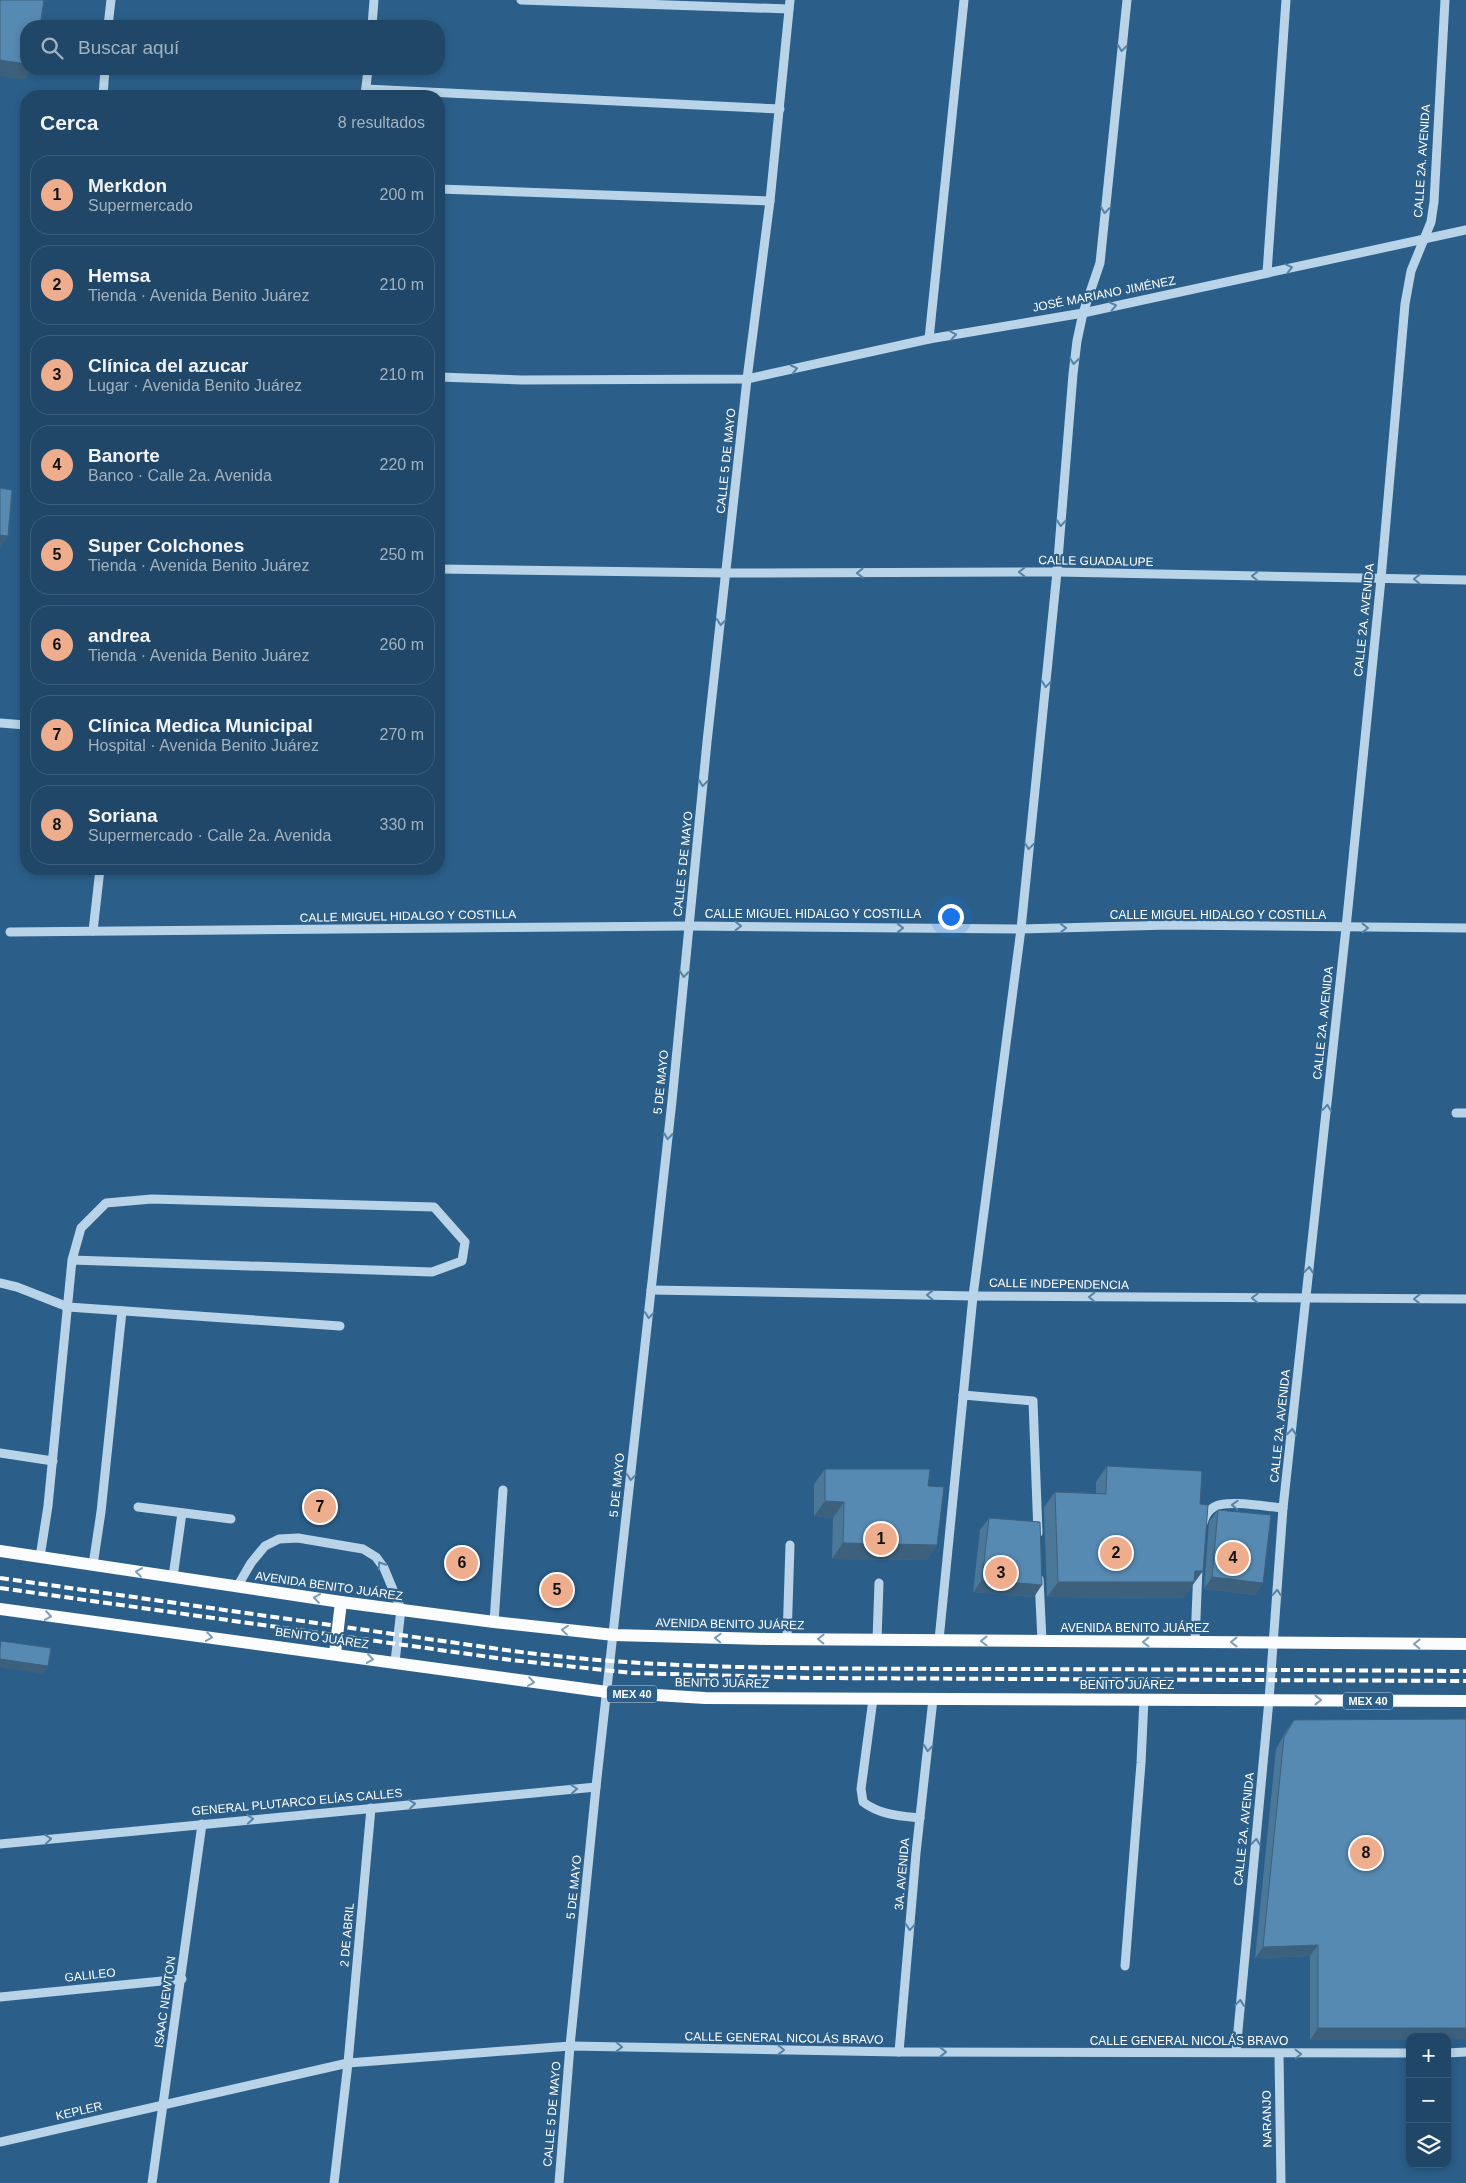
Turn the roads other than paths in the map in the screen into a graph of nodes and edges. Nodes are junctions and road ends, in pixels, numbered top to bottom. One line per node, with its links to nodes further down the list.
1 (110, 0): 9 (street)
2 (374, 0): 10 (street)
3 (521, 0): 8 (street)
4 (964, 0): 23 (street)
5 (1127, 0): 22 (street, one-way to 22)
6 (1286, 0): 21 (street)
7 (1445, 0): 20 (street, CALLE 2A. AVENIDA)
8 (790, 4): 16 (street, CALLE 5 DE MAYO)
9 (108, 20)
10 (372, 20)
11 (105, 75): 13 (street)
12 (367, 75): 14 (street)
13 (103, 90)
14 (366, 90)
15 (445, 95): 16 (street)
16 (780, 109): 18 (street, CALLE 5 DE MAYO)
17 (445, 189): 18 (street)
18 (770, 201): 25 (street, CALLE 5 DE MAYO)
19 (1466, 230): 20 (street, JOSÉ MARIANO JIMÉNEZ)
20 (1425, 239): 21 (street, JOSÉ MARIANO JIMÉNEZ, one-way to 20); 29 (street, CALLE 2A. AVENIDA)
21 (1267, 273): 22 (street, JOSÉ MARIANO JIMÉNEZ, one-way to 21)
22 (1084, 313): 23 (street, JOSÉ MARIANO JIMÉNEZ, one-way to 22); 27 (street, one-way to 27)
23 (929, 340): 25 (street, JOSÉ MARIANO JIMÉNEZ, one-way to 23)
24 (445, 377): 25 (street, JOSÉ MARIANO JIMÉNEZ)
25 (746, 379): 28 (street, CALLE 5 DE MAYO)
26 (445, 569): 28 (street, CALLE GUADALUPE)
27 (1057, 572): 28 (street, CALLE GUADALUPE, one-way to 28); 29 (street, CALLE GUADALUPE, one-way to 27); 37 (street, one-way to 37)
28 (726, 573): 34 (street, CALLE 5 DE MAYO, one-way to 34)
29 (1381, 579): 30 (street, CALLE GUADALUPE, one-way to 29); 35 (street, CALLE 2A. AVENIDA)
30 (1466, 580)
31 (0, 723): 32 (street)
32 (20, 725)
33 (99, 875): 38 (street)
34 (689, 926): 37 (street, CALLE MIGUEL HIDALGO Y COSTILLA, one-way to 37); 38 (street, CALLE MIGUEL HIDALGO Y COSTILLA); 44 (street, 5 DE MAYO, one-way to 44)
35 (1346, 928): 36 (street, CALLE MIGUEL HIDALGO Y COSTILLA, one-way to 36); 37 (street, CALLE MIGUEL HIDALGO Y COSTILLA, one-way to 35); 46 (street, CALLE 2A. AVENIDA, one-way to 35)
36 (1466, 928)
37 (1021, 929): 45 (street)
38 (93, 931): 39 (street, CALLE MIGUEL HIDALGO Y COSTILLA)
39 (10, 932)
40 (1456, 1113): 41 (street)
41 (1466, 1113)
42 (72, 1260): 42 (street); 48 (street)
43 (0, 1282): 48 (street)
44 (652, 1290): 45 (street, CALLE INDEPENDENCIA, one-way to 44); 74 (street, 5 DE MAYO, one-way to 74)
45 (973, 1296): 46 (street, CALLE INDEPENDENCIA, one-way to 45); 51 (street)
46 (1306, 1299): 47 (street, CALLE INDEPENDENCIA, one-way to 46); 56 (street, CALLE 2A. AVENIDA, one-way to 46)
47 (1466, 1299)
48 (68, 1307): 49 (street); 53 (street)
49 (122, 1311): 50 (street); 65 (street)
50 (340, 1326)
51 (963, 1395): 61 (street); 77 (street)
52 (0, 1453): 53 (street)
53 (53, 1461): 63 (street)
54 (503, 1490): 73 (street)
55 (138, 1507): 57 (street)
56 (1283, 1508): 59 (street, one-way to 59); 80 (street, CALLE 2A. AVENIDA, one-way to 56)
57 (182, 1513): 58 (street); 67 (street)
58 (231, 1519)
59 (1201, 1530)
60 (790, 1545): 75 (street)
61 (1038, 1545)
62 (0, 1551): 63 (main road, AVENIDA BENITO JUÁREZ)
63 (40, 1557): 65 (main road, AVENIDA BENITO JUÁREZ)
64 (1199, 1559): 79 (street)
65 (93, 1565): 67 (main road, AVENIDA BENITO JUÁREZ, one-way to 65)
66 (1039, 1574): 78 (street)
67 (173, 1577): 69 (main road, AVENIDA BENITO JUÁREZ)
68 (879, 1583): 76 (street)
69 (237, 1587): 70 (main road, AVENIDA BENITO JUÁREZ, one-way to 69); 72 (street, one-way to 69)
70 (341, 1602): 72 (main road, AVENIDA BENITO JUÁREZ); 82 (main road)
71 (0, 1609): 82 (main road, BENITO JUÁREZ / MEX 40, one-way to 82)
72 (401, 1609): 73 (main road, AVENIDA BENITO JUÁREZ); 83 (street)
73 (494, 1622): 74 (main road, AVENIDA BENITO JUÁREZ, one-way to 73)
74 (614, 1635): 75 (main road, AVENIDA BENITO JUÁREZ, one-way to 74); 84 (street, 5 DE MAYO)
75 (787, 1639): 76 (main road, AVENIDA BENITO JUÁREZ, one-way to 75)
76 (877, 1640): 77 (main road, AVENIDA BENITO JUÁREZ)
77 (939, 1640): 78 (main road, AVENIDA BENITO JUÁREZ, one-way to 77)
78 (1042, 1641): 79 (main road, AVENIDA BENITO JUÁREZ, one-way to 78)
79 (1195, 1642): 80 (main road, AVENIDA BENITO JUÁREZ, one-way to 79)
80 (1274, 1642): 81 (main road, AVENIDA BENITO JUÁREZ, one-way to 80); 88 (street, CALLE 2A. AVENIDA)
81 (1466, 1644)
82 (335, 1654): 83 (main road, BENITO JUÁREZ / MEX 40, one-way to 83)
83 (395, 1662): 84 (main road, BENITO JUÁREZ / MEX 40, one-way to 84)
84 (607, 1692): 85 (main road, BENITO JUÁREZ / MEX 40); 90 (street, 5 DE MAYO)
85 (873, 1699): 86 (main road, BENITO JUÁREZ / MEX 40); 92 (street)
86 (933, 1699): 87 (main road, BENITO JUÁREZ / MEX 40); 92 (street, 3A. AVENIDA, one-way to 92)
87 (1144, 1699): 88 (main road, BENITO JUÁREZ / MEX 40); 95 (street)
88 (1270, 1700): 89 (main road, MEX 40, one-way to 89); 100 (street, CALLE 2A. AVENIDA, one-way to 88)
89 (1466, 1701)
90 (596, 1787): 91 (street, GENERAL PLUTARCO ELÍAS CALLES, one-way to 90); 98 (street, 5 DE MAYO)
91 (371, 1808): 93 (street, GENERAL PLUTARCO ELÍAS CALLES, one-way to 91); 105 (street, 2 DE ABRIL)
92 (920, 1818): 99 (street, 3A. AVENIDA, one-way to 99)
93 (202, 1824): 94 (street, GENERAL PLUTARCO ELÍAS CALLES, one-way to 93); 96 (street, ISAAC NEWTON)
94 (0, 1844)
95 (1125, 1966)
96 (182, 1979): 97 (street, GALILEO); 106 (street, ISAAC NEWTON)
97 (0, 1997)
98 (570, 2046): 99 (street, CALLE GENERAL NICOLÁS BRAVO, one-way to 99); 105 (street, CALLE GENERAL NICOLÁS BRAVO); 110 (street, CALLE 5 DE MAYO)
99 (899, 2052): 100 (street, CALLE GENERAL NICOLÁS BRAVO, one-way to 100)
100 (1236, 2052): 104 (street, CALLE GENERAL NICOLÁS BRAVO)
101 (1466, 2052): 103 (street)
102 (1406, 2053): 104 (street, CALLE GENERAL NICOLÁS BRAVO, one-way to 102)
103 (1451, 2053)
104 (1279, 2054): 111 (street, NARANJO)
105 (348, 2063): 106 (street, CALLE GENERAL NICOLÁS BRAVO); 109 (street, 2 DE ABRIL)
106 (164, 2104): 107 (street, KEPLER); 108 (street, ISAAC NEWTON)
107 (0, 2142)
108 (152, 2183)
109 (334, 2183)
110 (559, 2183)
111 (1281, 2183)

